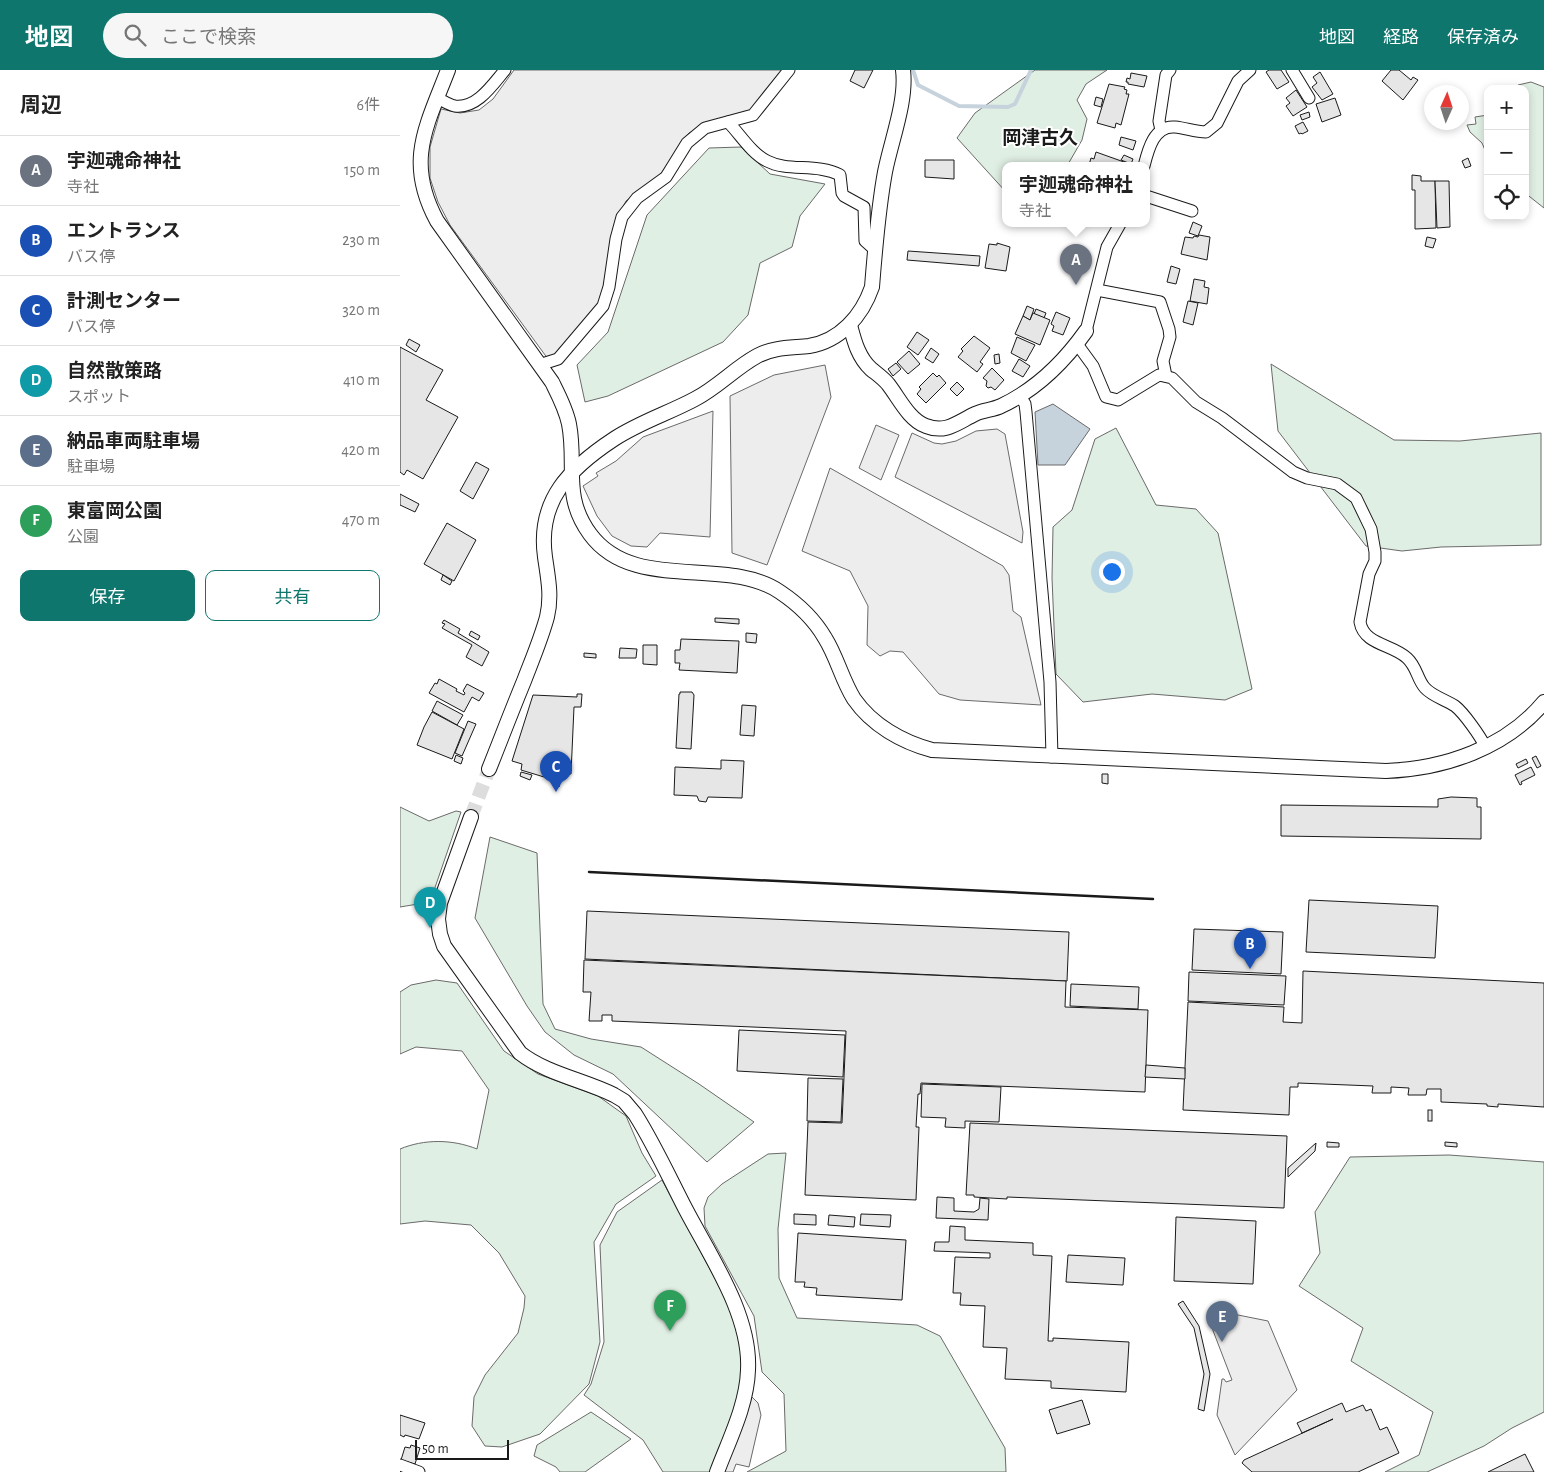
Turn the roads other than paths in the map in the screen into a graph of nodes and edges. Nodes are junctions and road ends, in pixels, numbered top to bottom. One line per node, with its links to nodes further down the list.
1 (448, 70): 8 (street)
2 (505, 70): 8 (street)
3 (789, 70): 10 (street)
4 (904, 70): 16 (street)
5 (1170, 70): 11 (street)
6 (1250, 70): 11 (street)
7 (1292, 70): 9 (street)
8 (437, 98): 21 (street)
9 (1309, 98)
10 (728, 122): 16 (street); 21 (street)
11 (1162, 130): 12 (street)
12 (1145, 162)
13 (1150, 197): 14 (street)
14 (1192, 211)
15 (1118, 227): 17 (street)
16 (875, 250): 18 (street)
17 (1097, 290): 19 (street); 22 (street)
18 (850, 325): 23 (street); 24 (street)
19 (1086, 331): 20 (street)
20 (1077, 344): 22 (street); 23 (street)
21 (539, 365): 24 (street)
22 (1166, 376): 26 (street)
23 (1020, 396): 27 (street)
24 (571, 473): 27 (street); 28 (street)
25 (1544, 702): 26 (street)
26 (1485, 746): 27 (street)
27 (1052, 756)
28 (489, 769)
29 (470, 817): 32 (street)
30 (400, 1465): 31 (street)
31 (419, 1472)
32 (717, 1472)

